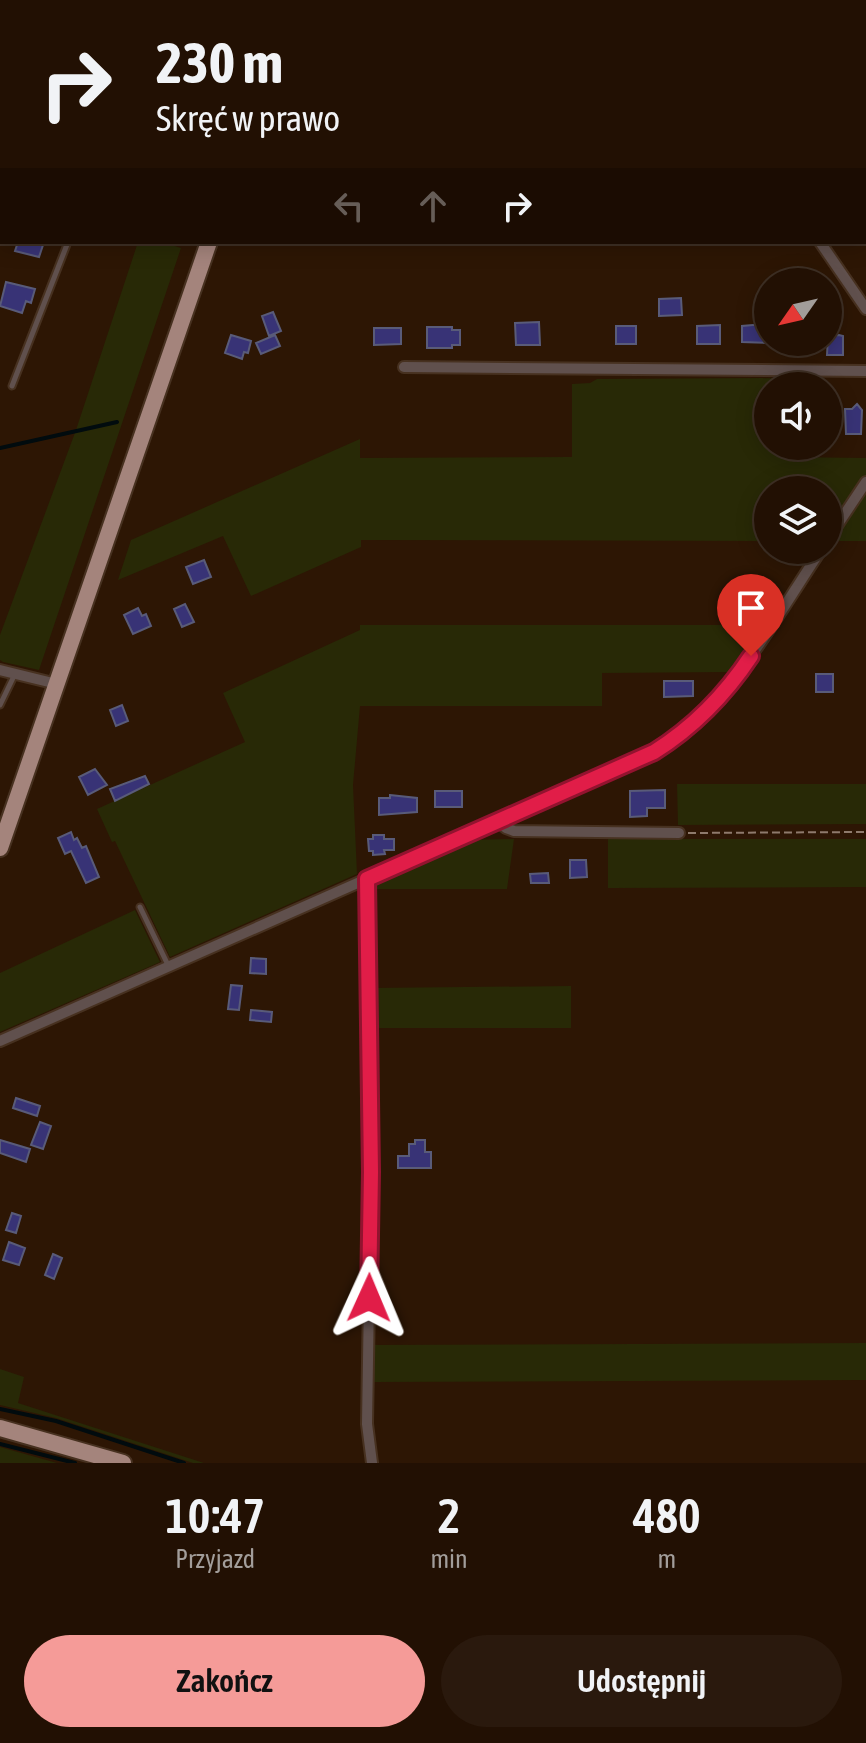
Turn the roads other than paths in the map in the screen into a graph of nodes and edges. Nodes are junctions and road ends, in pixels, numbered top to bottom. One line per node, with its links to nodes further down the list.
1 (67, 244): 7 (lane)
2 (204, 244): 13 (main road)
3 (821, 244): 4 (street)
4 (866, 309)
5 (404, 367): 6 (street)
6 (866, 371)
7 (12, 386)
8 (866, 482): 9 (street)
9 (842, 518)
10 (812, 564): 16 (street)
11 (1, 669): 12 (street)
12 (15, 673): 13 (street); 14 (lane)
13 (57, 684): 18 (main road)
14 (2, 696): 15 (lane)
15 (0, 705)
16 (498, 821): 17 (street); 19 (street)
17 (679, 833)
18 (0, 848)
19 (367, 879): 21 (street); 25 (street)
20 (140, 907): 21 (lane)
21 (168, 965): 22 (street)
22 (0, 1041)
23 (0, 1428): 24 (main road)
24 (123, 1463)
25 (372, 1463)

